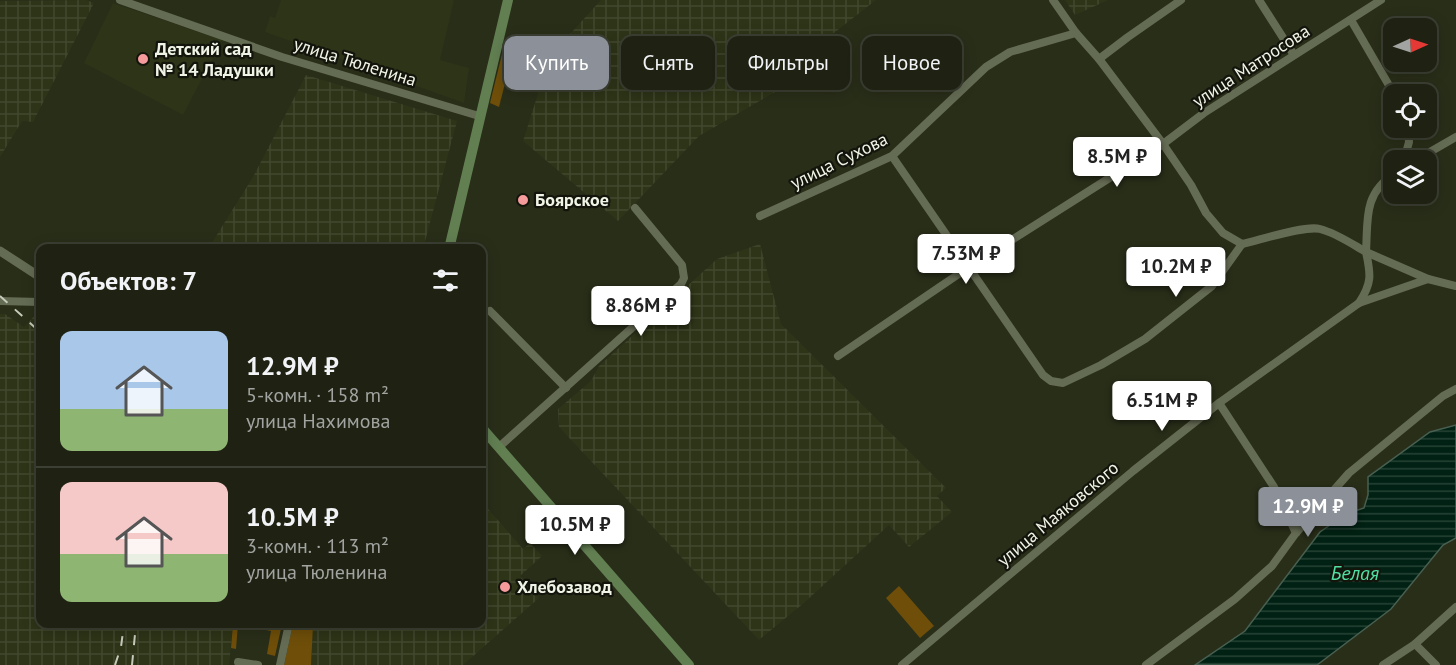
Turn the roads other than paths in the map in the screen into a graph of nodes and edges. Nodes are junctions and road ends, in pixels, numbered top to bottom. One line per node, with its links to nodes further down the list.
1 (120, 0): 12 (street, улица Тюленина)
2 (508, 0): 12 (main road)
3 (1053, 0): 8 (street)
4 (1181, 0): 10 (street)
5 (1259, 0): 9 (street)
6 (1381, 0): 7 (street, улица Матросова)
7 (1351, 20): 9 (street, улица Матросова); 11 (street)
8 (1076, 33): 10 (street); 16 (street, улица Сухова)
9 (1293, 55): 14 (street, улица Матросова)
10 (1099, 59): 14 (street)
11 (1389, 84)
12 (479, 116): 20 (main road)
13 (1456, 137): 15 (street)
14 (1163, 144): 21 (street); 24 (street, улица Матросова)
15 (1433, 150)
16 (891, 156): 19 (street, улица Сухова); 24 (street)
17 (1383, 182): 23 (street)
18 (635, 208): 33 (street)
19 (760, 216)
20 (450, 244)
21 (1242, 244): 23 (street); 24 (street)
22 (0, 251): 25 (street)
23 (1366, 252): 26 (street); 30 (street)
24 (969, 267): 32 (street, улица Матросова)
25 (36, 274)
26 (1428, 279): 27 (street); 30 (street, улица Маяковского)
27 (1456, 286)
28 (0, 301): 29 (street)
29 (36, 302)
30 (1359, 303): 35 (street, улица Маяковского)
31 (490, 310): 33 (street)
32 (838, 356)
33 (566, 388): 37 (street)
34 (1456, 389): 38 (street)
35 (1219, 403): 38 (street); 46 (street, улица Маяковского)
36 (486, 432): 37 (main road)
37 (499, 447): 43 (main road)
38 (1296, 533): 47 (street)
39 (1456, 607): 41 (street)
40 (289, 628): 45 (street)
41 (1415, 644): 48 (street); 49 (street)
42 (238, 662): 44 (street)
43 (685, 664)
44 (258, 665)
45 (280, 665)
46 (902, 665)
47 (1146, 665)
48 (1383, 665)
49 (1436, 665)

